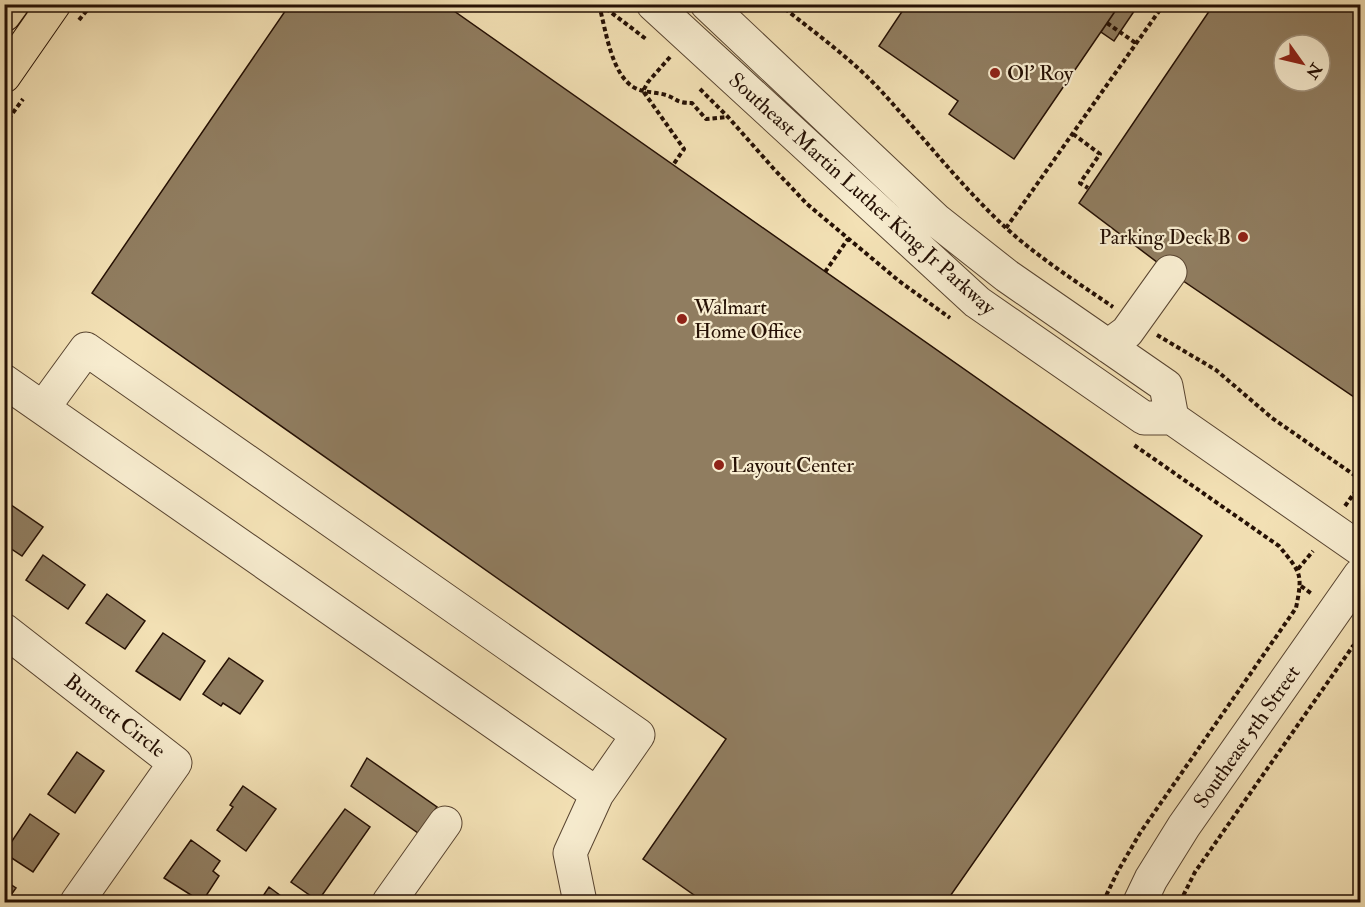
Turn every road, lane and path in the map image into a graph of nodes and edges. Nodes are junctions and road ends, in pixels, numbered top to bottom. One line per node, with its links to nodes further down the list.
1 (12, 4): 8 (main road)
2 (54, 4): 12 (main road)
3 (599, 4): 13 (path)
4 (653, 4): 27 (street, Southeast Martin Luther King Jr Parkway)
5 (707, 4): 24 (street, Southeast Martin Luther King Jr Parkway)
6 (779, 4): 18 (path)
7 (1164, 4): 10 (path)
8 (4, 15)
9 (1107, 23): 10 (path)
10 (1137, 44): 15 (path)
11 (673, 54): 13 (path)
12 (4, 76)
13 (643, 91): 14 (path); 16 (path)
14 (728, 117)
15 (1073, 134): 17 (path); 18 (path)
16 (673, 165)
17 (1088, 188)
18 (1006, 228): 22 (path)
19 (848, 239): 20 (path)
20 (825, 272)
21 (1170, 272): 24 (street)
22 (1117, 310)
23 (1153, 333): 28 (path)
24 (1108, 346): 27 (street, Southeast Martin Luther King Jr Parkway)
25 (4, 381): 26 (street)
26 (43, 408): 38 (street); 38 (street)
27 (1172, 418): 31 (street)
28 (1360, 479)
29 (1360, 485): 30 (path)
30 (1352, 497)
31 (1360, 549)
32 (1305, 562): 34 (path)
33 (1360, 575): 44 (street, Southeast 5th Street)
34 (1301, 586): 35 (path); 43 (path)
35 (1311, 592)
36 (4, 630): 40 (street, Burnett Circle)
37 (1360, 640): 45 (path)
38 (597, 794): 42 (street)
39 (445, 823): 41 (street)
40 (77, 903)
41 (389, 903)
42 (580, 903)
43 (1103, 903)
44 (1140, 903)
45 (1180, 903)

